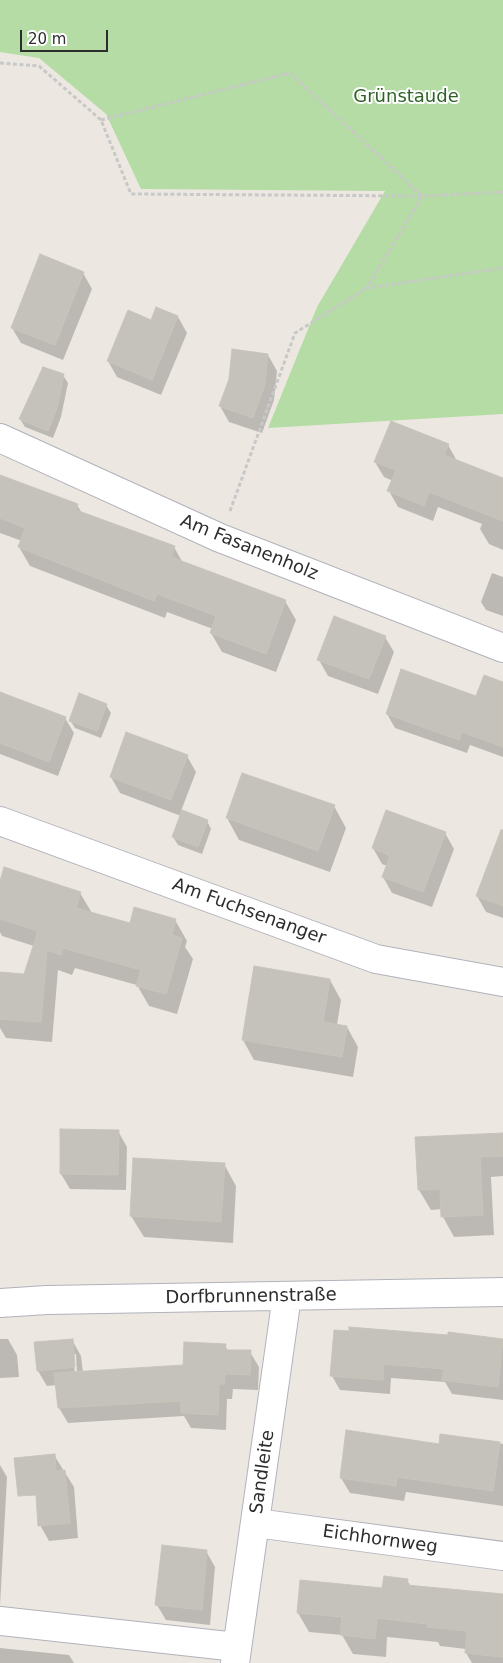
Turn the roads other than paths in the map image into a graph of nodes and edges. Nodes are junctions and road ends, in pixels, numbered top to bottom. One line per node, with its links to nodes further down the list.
1 (0, 438): 2 (street, Am Fasanenholz)
2 (503, 648)
3 (0, 821): 4 (street, Am Fuchsenanger)
4 (503, 982)
5 (503, 1292): 6 (street, Dorfbrunnenstraße)
6 (286, 1296): 7 (street, Dorfbrunnenstraße); 8 (street, Sandleite)
7 (0, 1303)
8 (256, 1523): 9 (street, Eichhornweg); 11 (street, Sandleite)
9 (503, 1556)
10 (0, 1621): 11 (street, Sandleite)
11 (236, 1655)

